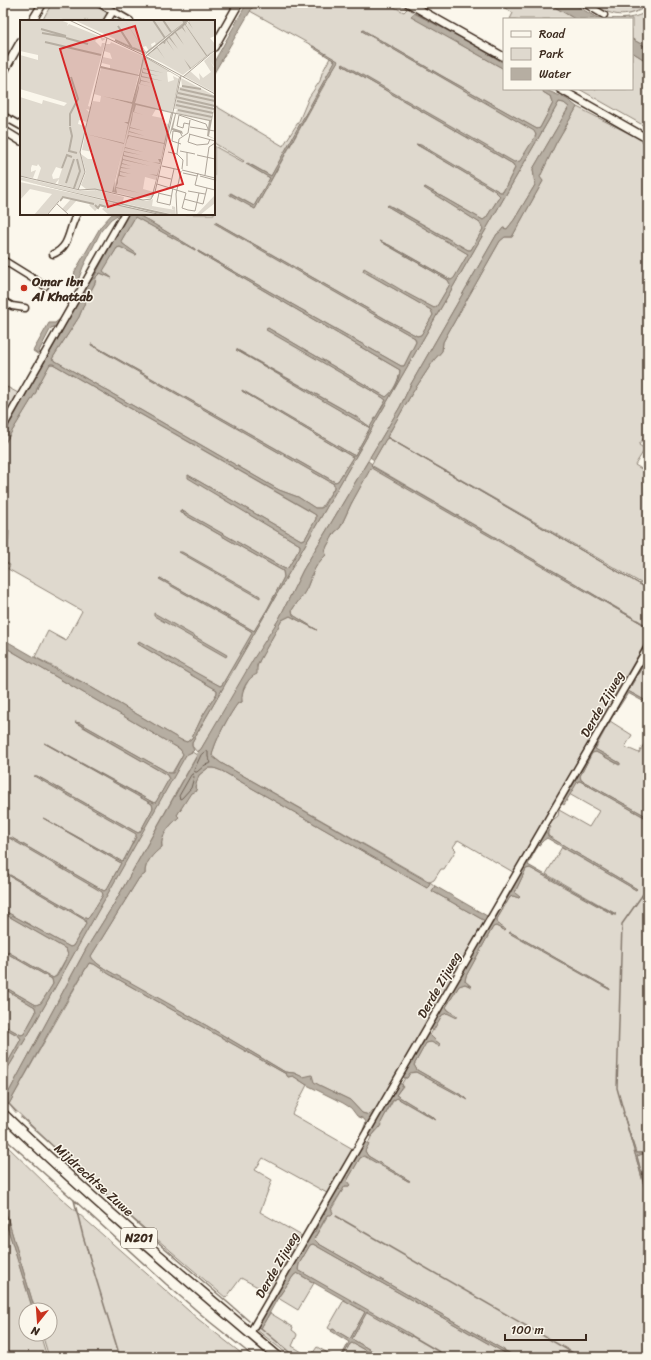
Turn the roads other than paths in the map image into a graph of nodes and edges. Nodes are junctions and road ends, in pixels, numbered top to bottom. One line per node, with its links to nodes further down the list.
1 (43, 3): 8 (street)
2 (99, 3): 6 (street)
3 (408, 3): 13 (street)
4 (584, 3): 7 (street)
5 (238, 4): 12 (street)
6 (113, 11): 9 (street); 10 (street)
7 (604, 15)
8 (33, 20)
9 (108, 20)
10 (128, 20)
11 (20, 43): 14 (street)
12 (215, 47)
13 (503, 56)
14 (3, 73)
15 (562, 90): 19 (street)
16 (5, 117): 17 (street)
17 (20, 125)
18 (3, 130): 20 (street)
19 (648, 139)
20 (20, 140)
21 (77, 215): 23 (street)
22 (123, 215): 28 (street)
23 (53, 254)
24 (3, 260): 25 (street)
25 (45, 286)
26 (3, 301): 27 (street)
27 (25, 308)
28 (3, 427)
29 (648, 647): 31 (street, Derde Zijweg)
30 (3, 1114): 31 (main road, Mijdrechtse Zuwe / N201)
31 (250, 1333): 32 (main road, Mijdrechtse Zuwe / N201)
32 (278, 1357)

